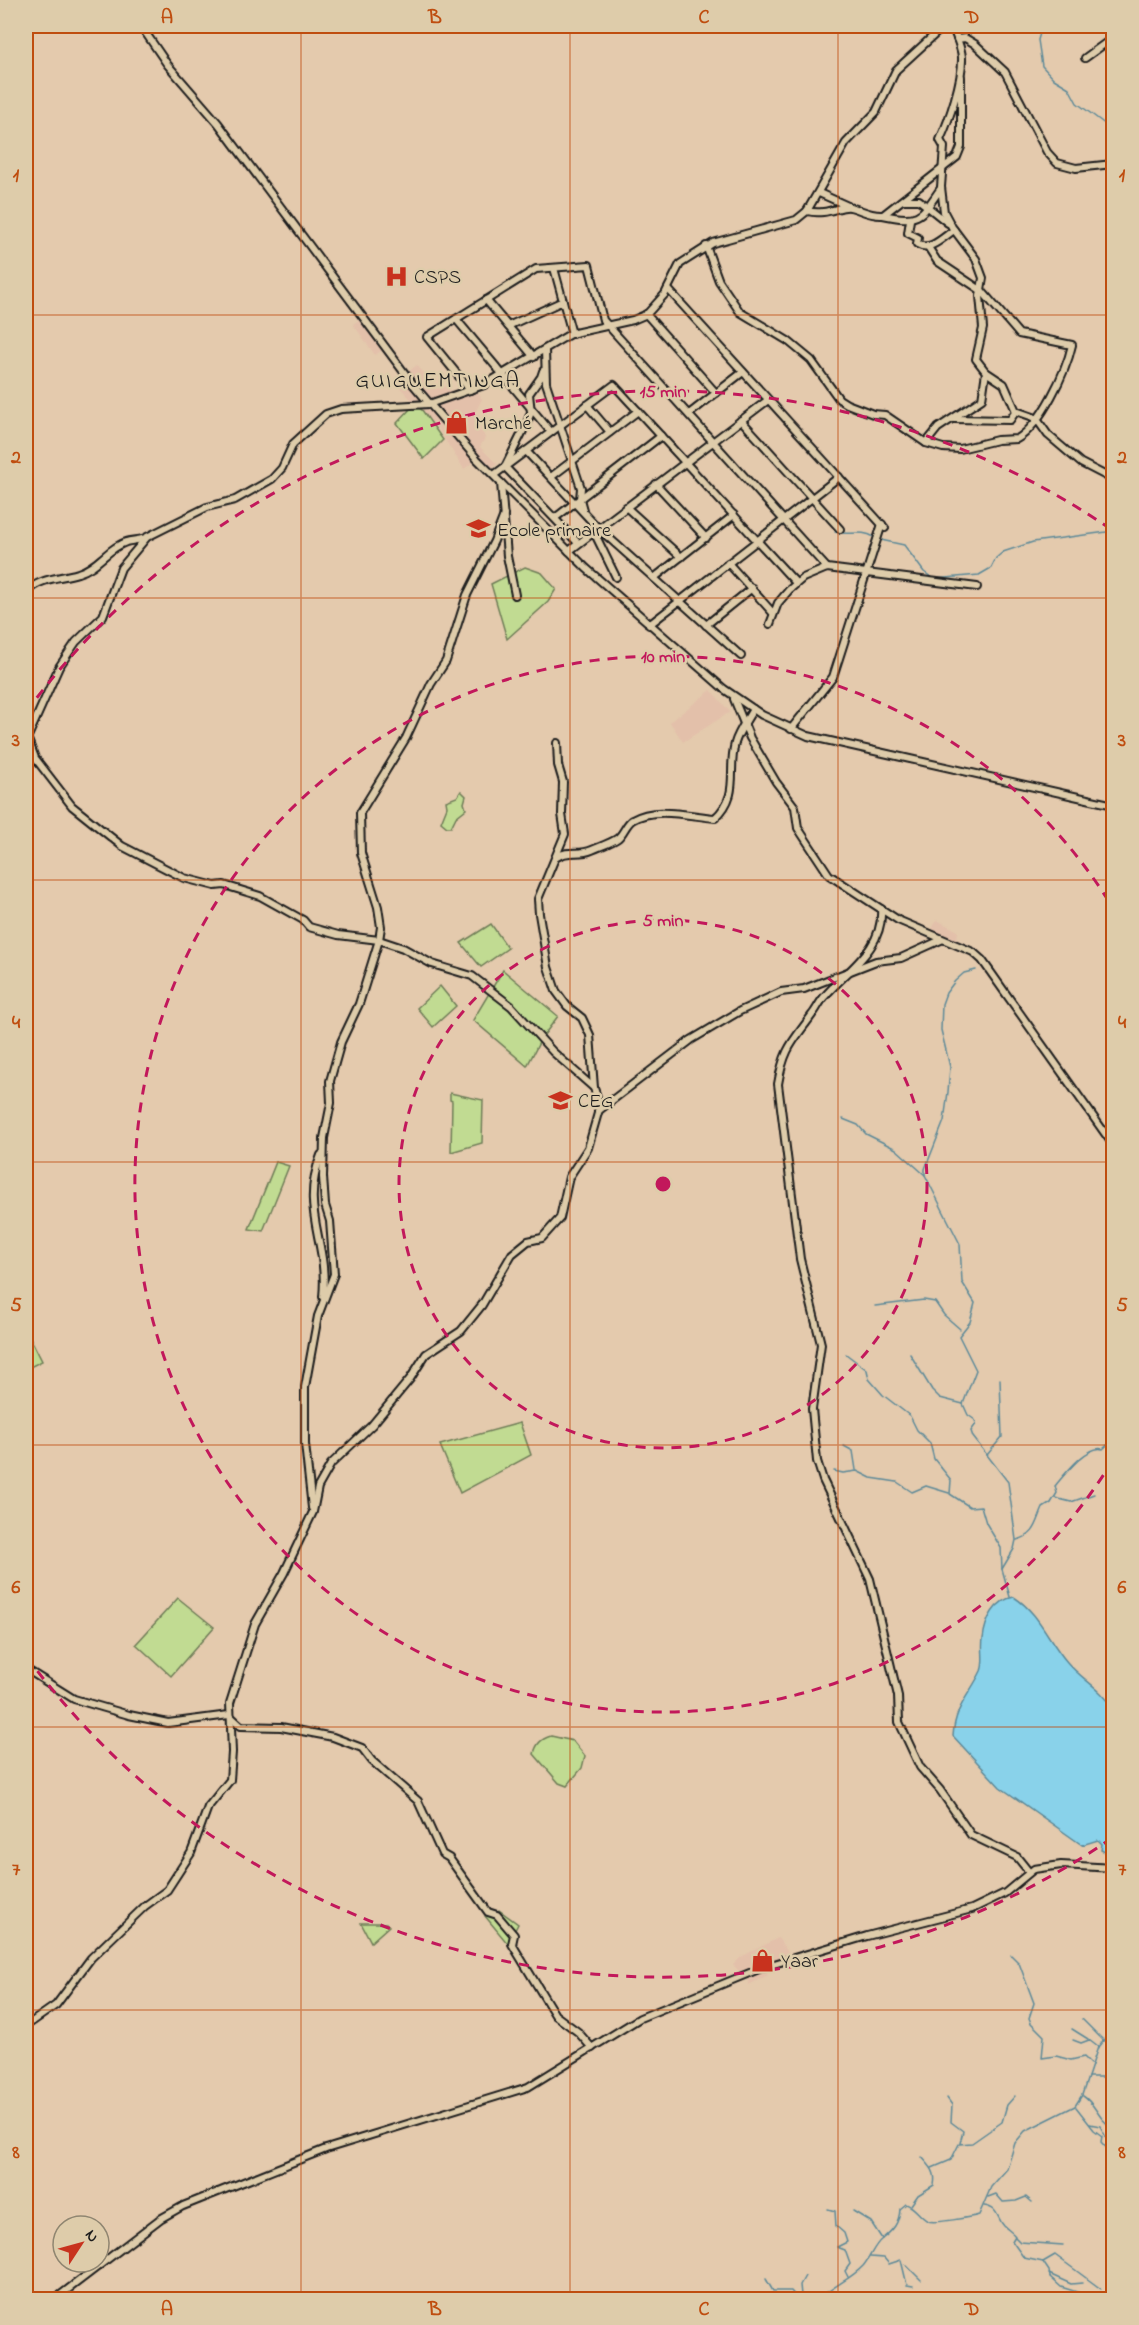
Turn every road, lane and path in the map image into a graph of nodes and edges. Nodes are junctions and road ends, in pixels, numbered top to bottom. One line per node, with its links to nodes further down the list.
1 (141, 26): 41 (street)
2 (944, 26): 11 (street)
3 (952, 26): 5 (street)
4 (1113, 36): 6 (street)
5 (957, 39): 7 (street); 8 (street)
6 (1085, 58)
7 (960, 70): 9 (street); 9 (street)
8 (1113, 164)
9 (943, 166): 10 (street); 12 (street)
10 (941, 187): 14 (street); 18 (street)
11 (819, 193): 13 (street); 15 (street)
12 (903, 200): 14 (street); 16 (street)
13 (848, 206): 15 (street); 16 (street)
14 (929, 207): 17 (street); 18 (street)
15 (807, 211): 20 (street)
16 (883, 215): 17 (street)
17 (910, 220): 21 (street)
18 (950, 224): 19 (street)
19 (954, 230): 21 (street); 24 (street)
20 (706, 246): 23 (street); 55 (street)
21 (928, 247): 24 (street)
22 (554, 268): 25 (street); 26 (street); 30 (street)
23 (668, 289): 27 (street); 35 (street)
24 (982, 291): 36 (street); 47 (street)
25 (486, 300): 28 (street); 29 (street)
26 (563, 301): 29 (street); 31 (street)
27 (645, 314): 30 (street); 39 (street)
28 (456, 319): 37 (street); 38 (street)
29 (508, 326): 33 (street)
30 (609, 326): 31 (street); 46 (street)
31 (572, 334): 32 (street)
32 (545, 350): 33 (street); 34 (street)
33 (534, 357): 37 (street)
34 (543, 366): 42 (street); 50 (street)
35 (743, 372): 39 (street); 40 (street)
36 (986, 372): 45 (street); 48 (street)
37 (503, 374): 38 (street); 42 (street)
38 (470, 390): 41 (street)
39 (716, 393): 46 (street)
40 (768, 400): 49 (street); 62 (street)
41 (429, 404): 60 (street); 75 (street)
42 (529, 405): 51 (street); 59 (street)
43 (587, 405): 44 (street); 50 (street); 52 (street)
44 (638, 411): 52 (street); 53 (street)
45 (1016, 411): 47 (street); 48 (street)
46 (688, 414): 54 (street)
47 (1036, 418): 55 (street); 63 (street)
48 (953, 419): 55 (street)
49 (741, 420): 54 (street); 66 (street)
50 (561, 424): 51 (street); 57 (street)
51 (551, 432): 56 (street)
52 (610, 432): 57 (street)
53 (661, 436): 58 (street); 67 (street)
54 (713, 441): 58 (street); 72 (street)
55 (926, 443)
56 (526, 451): 59 (street); 61 (street)
57 (573, 461): 61 (street); 67 (street)
58 (685, 462): 65 (street); 70 (street)
59 (505, 467): 60 (street); 64 (street); 71 (street)
60 (494, 475): 64 (street)
61 (551, 477): 67 (street)
62 (838, 477): 66 (street); 83 (street)
63 (1113, 480)
64 (501, 481): 69 (street); 79 (street)
65 (656, 484): 68 (street); 76 (street)
66 (812, 498): 72 (street); 73 (street)
67 (577, 501): 71 (street); 74 (street)
68 (626, 507): 74 (street); 80 (street)
69 (504, 515): 90 (street); 106 (street)
70 (734, 515): 76 (street); 77 (street)
71 (555, 518): 78 (street)
72 (784, 519): 77 (street); 82 (street)
73 (840, 529)
74 (596, 530): 78 (street); 84 (street); 85 (street)
75 (147, 537): 89 (street); 101 (street)
76 (706, 538): 80 (street)
77 (757, 540): 81 (street); 86 (street)
78 (578, 543): 79 (street)
79 (568, 551): 95 (street)
80 (681, 557): 85 (street)
81 (728, 563): 88 (street); 91 (street)
82 (827, 568): 83 (street); 86 (street)
83 (867, 571): 87 (street); 100 (street)
84 (616, 578)
85 (654, 578): 91 (street)
86 (796, 583): 92 (street)
87 (977, 587)
88 (752, 588): 92 (street); 93 (street)
89 (26, 592)
90 (515, 595)
91 (680, 601): 93 (street); 95 (street)
92 (773, 612): 94 (street)
93 (706, 624): 96 (street)
94 (770, 624)
95 (649, 625): 97 (street)
96 (741, 656)
97 (732, 696): 98 (street); 99 (street)
98 (753, 709): 99 (street); 100 (street)
99 (745, 725): 104 (street); 105 (street)
100 (791, 729): 103 (street)
101 (26, 739): 106 (street)
102 (557, 743): 104 (street)
103 (1113, 805)
104 (557, 857): 109 (street)
105 (881, 909): 107 (street); 108 (street)
106 (379, 940): 109 (street); 112 (street)
107 (941, 940): 108 (street); 111 (street)
108 (850, 972): 110 (street); 118 (street)
109 (594, 1088): 110 (street)
110 (598, 1111): 114 (street)
111 (1113, 1144)
112 (324, 1149): 113 (street); 113 (street)
113 (323, 1301): 114 (street)
114 (313, 1512): 116 (street)
115 (26, 1669): 116 (street)
116 (229, 1714): 119 (street); 120 (street)
117 (1113, 1868): 118 (street)
118 (1029, 1872): 120 (street)
119 (26, 2026)
120 (592, 2048): 121 (street)
121 (54, 2300)

